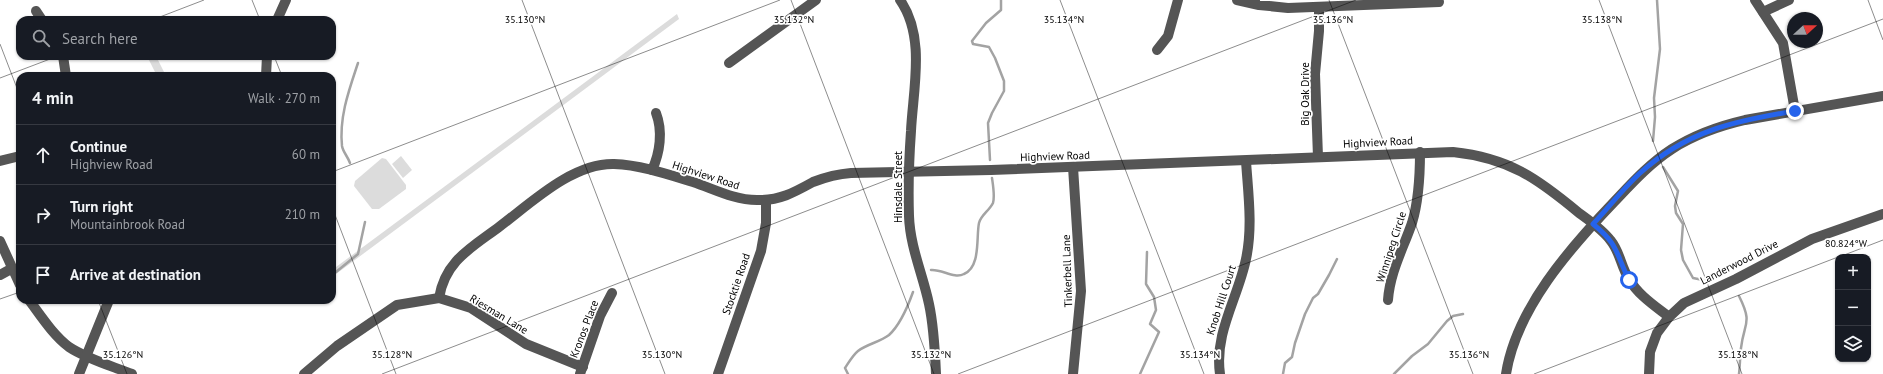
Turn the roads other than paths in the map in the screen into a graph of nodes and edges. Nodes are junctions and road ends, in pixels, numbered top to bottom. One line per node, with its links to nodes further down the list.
1 (286, 0): 14 (street)
2 (816, 0): 18 (street)
3 (900, 0): 31 (street, Hinsdale Street)
4 (1178, 0): 15 (street)
5 (1237, 0): 10 (street)
6 (1755, 0): 12 (street)
7 (1789, 0): 12 (street)
8 (1400, 2): 9 (street); 10 (street)
9 (1439, 2)
10 (1319, 7): 26 (street, Big Oak Drive)
11 (36, 11): 13 (street)
12 (1763, 12): 22 (street)
13 (39, 16)
14 (279, 16)
15 (1157, 50)
16 (64, 60): 19 (street)
17 (267, 60): 20 (street)
18 (729, 62)
19 (65, 72)
20 (266, 72)
21 (1883, 96): 22 (street)
22 (1795, 111): 34 (street)
23 (656, 113): 30 (street)
24 (1420, 152): 26 (street, Highview Road); 34 (street, Highview Road); 41 (street, Winnipeg Circle)
25 (16, 157): 27 (street)
26 (1318, 157): 28 (street, Highview Road)
27 (0, 161)
28 (1246, 161): 29 (street, Highview Road); 53 (street, Knob Hill Court)
29 (1073, 167): 31 (street, Highview Road); 52 (street, Tinkerbell Lane)
30 (652, 170): 32 (street, Highview Road); 40 (street, Highview Road)
31 (908, 172): 32 (street, Highview Road); 51 (street, Hinsdale Street)
32 (766, 200): 50 (street, Stocktie Road)
33 (1883, 214): 44 (street, Landerwood Drive)
34 (1593, 224): 44 (street, Highview Road); 54 (street)
35 (0, 241): 36 (street)
36 (11, 269): 37 (street); 38 (street)
37 (0, 276)
38 (16, 278)
39 (612, 293): 46 (street, Kronos Place)
40 (439, 298): 46 (street, Riesman Lane); 49 (street, Riesman Lane)
41 (1388, 300)
42 (32, 304): 45 (street)
43 (107, 304): 45 (street)
44 (1669, 316): 55 (street, Landerwood Drive)
45 (86, 355): 47 (street); 48 (street)
46 (582, 370)
47 (78, 374)
48 (132, 374)
49 (304, 374)
50 (718, 374)
51 (936, 374)
52 (1073, 374)
53 (1220, 374)
54 (1506, 374)
55 (1649, 374)

